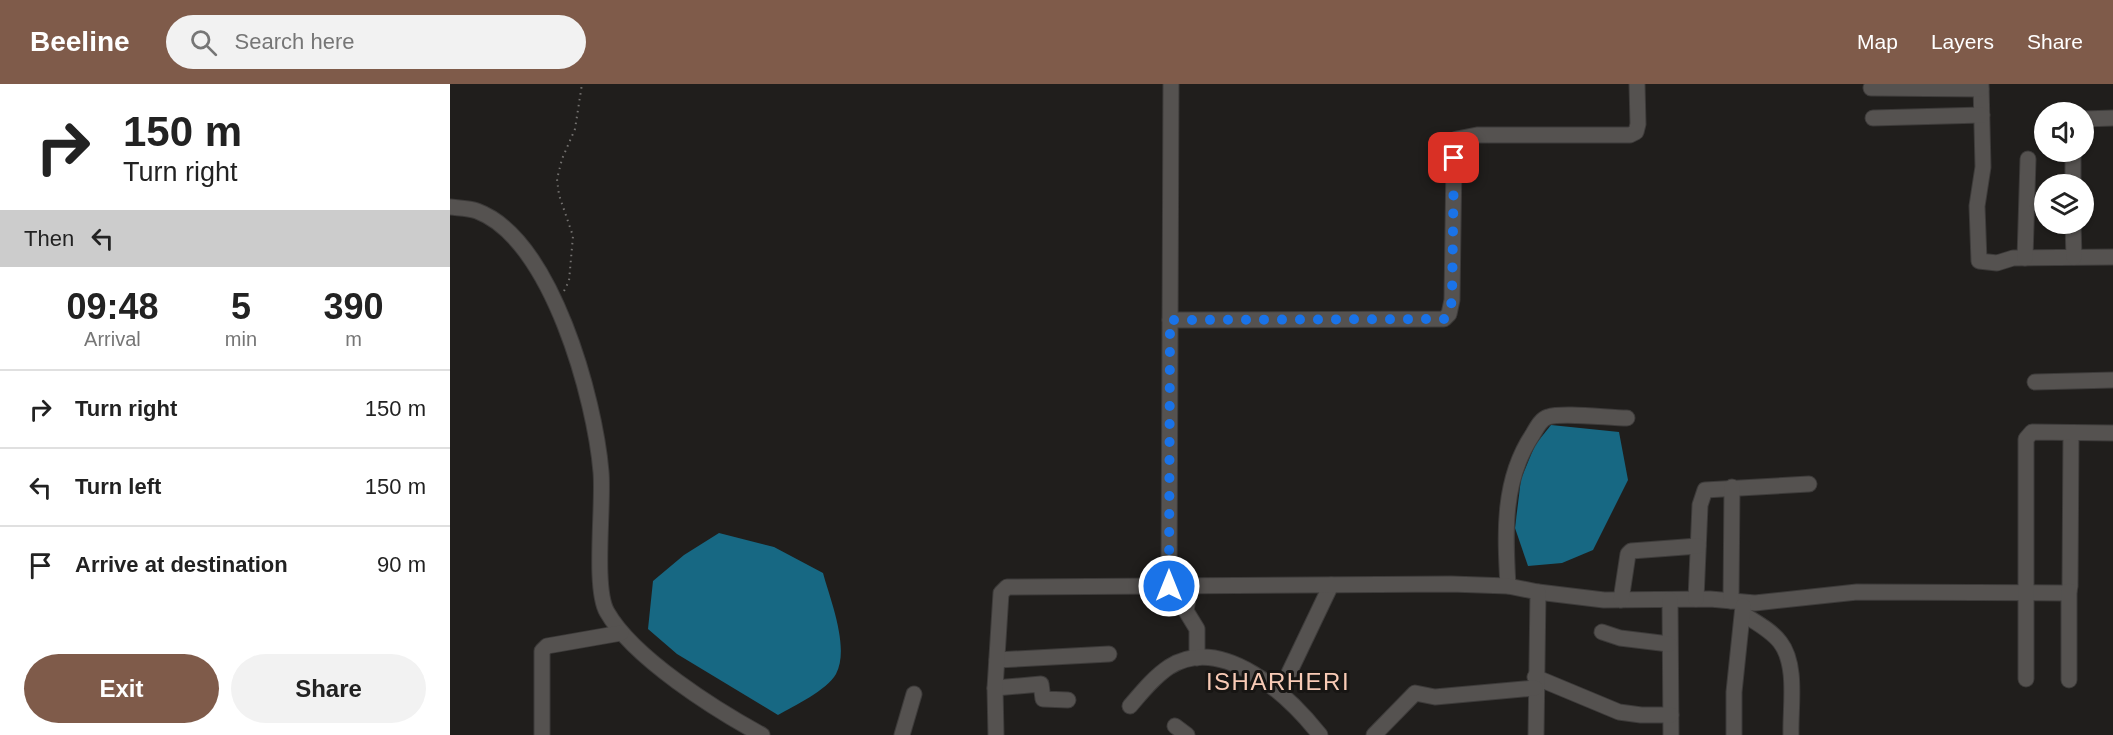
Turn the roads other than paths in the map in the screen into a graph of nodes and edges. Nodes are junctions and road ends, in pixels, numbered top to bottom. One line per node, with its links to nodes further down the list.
1 (1171, 84): 15 (street)
2 (1637, 84): 15 (street)
3 (1981, 86): 4 (street); 5 (street)
4 (1871, 88)
5 (1982, 116): 6 (street); 14 (street)
6 (1873, 118)
7 (2113, 118): 8 (street)
8 (2094, 119)
9 (2028, 159): 14 (street)
10 (450, 207): 36 (street)
11 (2073, 234): 12 (street)
12 (2074, 257): 13 (street); 14 (street)
13 (2113, 257)
14 (2025, 258)
15 (1170, 320): 25 (street)
16 (2113, 380): 17 (street)
17 (2035, 382)
18 (1627, 418): 27 (street)
19 (2071, 433): 20 (street); 28 (street); 30 (street)
20 (2113, 433)
21 (1809, 484): 22 (street)
22 (1732, 487): 23 (street); 34 (street)
23 (1698, 546): 31 (street); 32 (street)
24 (1331, 585): 26 (street); 27 (street); 41 (street)
25 (1169, 586): 26 (street); 40 (street)
26 (1190, 586): 39 (street)
27 (1508, 586): 29 (street)
28 (2069, 591): 30 (street); 43 (street)
29 (1538, 592): 32 (street); 44 (street)
30 (2026, 593): 34 (street); 42 (street)
31 (1696, 599): 33 (street); 34 (street)
32 (1621, 600): 33 (street)
33 (1670, 600): 37 (street)
34 (1739, 606): 58 (street); 59 (street)
35 (1602, 632): 37 (street)
36 (621, 633): 50 (street); 51 (street)
37 (1670, 644): 49 (street)
38 (1109, 654): 40 (street)
39 (1197, 658): 48 (street); 54 (street)
40 (997, 660): 45 (street)
41 (1289, 673)
42 (2026, 679)
43 (2069, 680)
44 (1535, 683): 49 (street); 55 (street); 56 (street)
45 (995, 688): 47 (street); 53 (street)
46 (914, 694): 52 (street)
47 (1068, 700)
48 (1130, 706)
49 (1671, 715): 57 (street)
50 (542, 735)
51 (762, 735)
52 (902, 735)
53 (996, 735)
54 (1320, 735)
55 (1374, 735)
56 (1536, 735)
57 (1671, 735)
58 (1734, 735)
59 (1791, 735)

